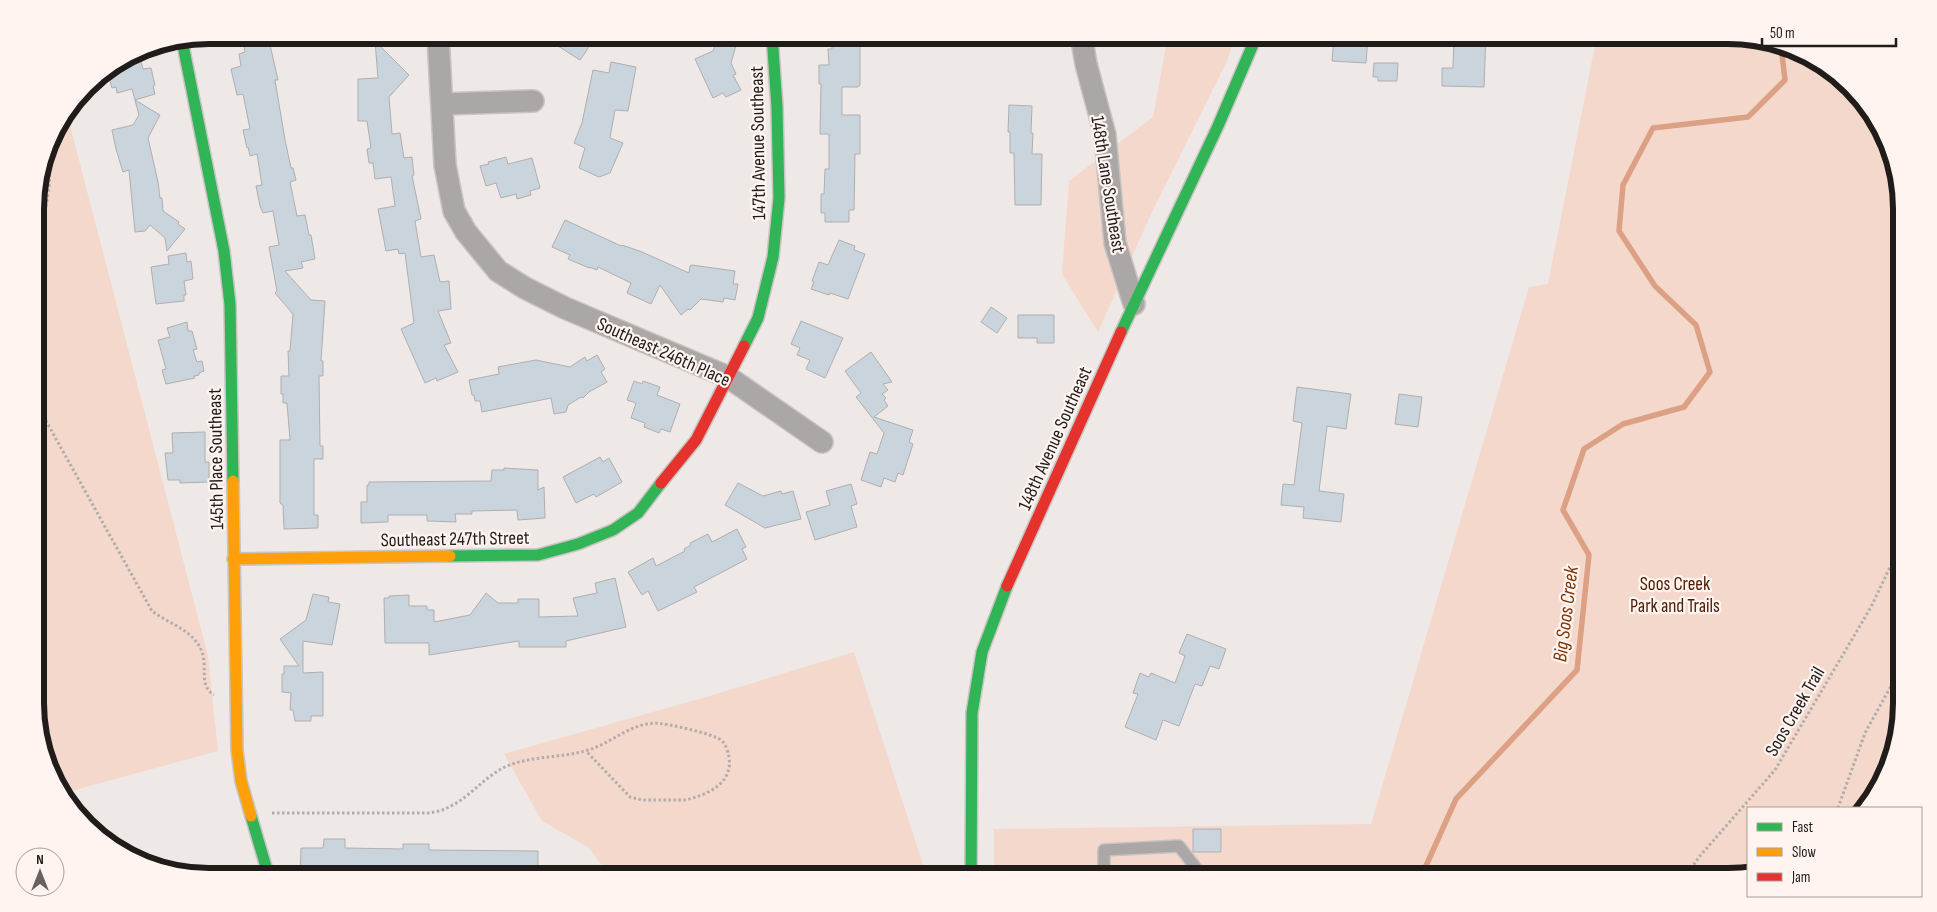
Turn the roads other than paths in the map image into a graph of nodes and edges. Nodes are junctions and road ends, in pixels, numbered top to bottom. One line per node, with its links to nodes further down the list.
1 (439, 44): 7 (street, Southeast 246th Place)
2 (773, 44): 9 (street, 147th Avenue Southeast)
3 (1083, 44): 8 (street, 148th Lane Southeast)
4 (1253, 44): 8 (street, 148th Avenue Southeast)
5 (183, 46): 12 (street, 145th Place Southeast)
6 (533, 101): 7 (street)
7 (442, 104): 9 (street, Southeast 246th Place)
8 (1134, 304): 14 (street, 148th Avenue Southeast)
9 (728, 377): 10 (street, Southeast 246th Place); 11 (street, 147th Avenue Southeast)
10 (822, 442)
11 (657, 491): 12 (street, Southeast 247th Street)
12 (234, 560): 13 (street, 145th Place Southeast)
13 (266, 868)
14 (970, 868)
15 (1104, 868): 16 (lane)
16 (1196, 868)

